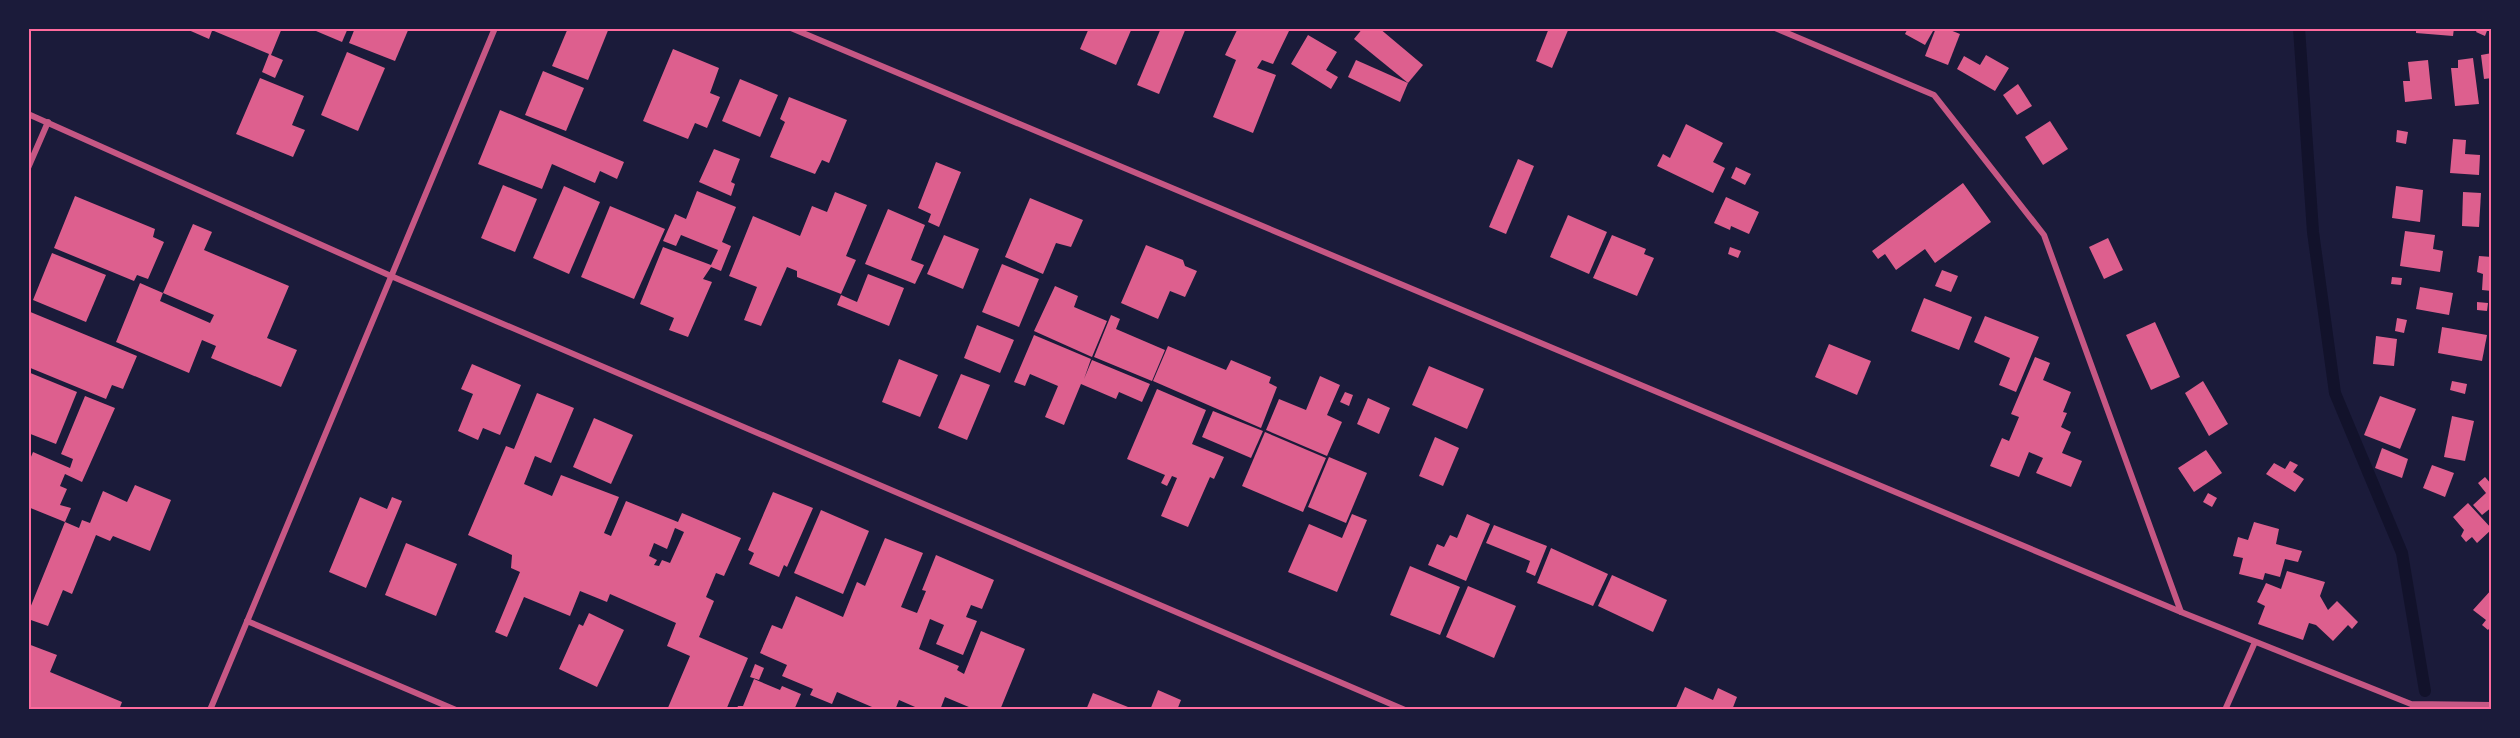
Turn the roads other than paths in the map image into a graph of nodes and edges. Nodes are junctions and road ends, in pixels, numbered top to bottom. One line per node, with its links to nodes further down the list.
1 (495, 28): 7 (street)
2 (791, 28): 8 (street)
3 (1775, 28): 8 (street)
4 (28, 114): 5 (street)
5 (48, 122): 6 (street); 7 (street)
6 (28, 168)
7 (391, 276): 9 (street); 15 (street)
8 (2181, 612): 10 (street)
9 (247, 621): 13 (street); 14 (street)
10 (2255, 642): 12 (street); 16 (street)
11 (2492, 705): 12 (street)
12 (2409, 707)
13 (210, 710)
14 (456, 710)
15 (1405, 710)
16 (2225, 710)

